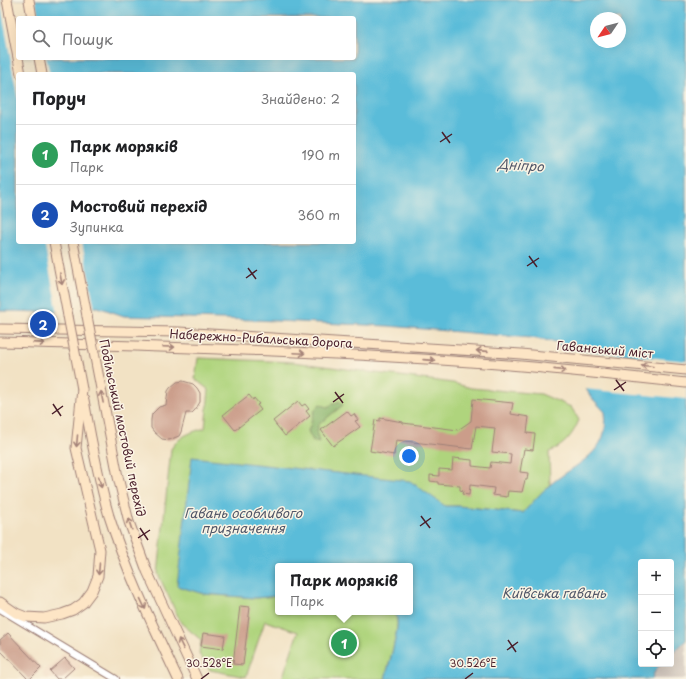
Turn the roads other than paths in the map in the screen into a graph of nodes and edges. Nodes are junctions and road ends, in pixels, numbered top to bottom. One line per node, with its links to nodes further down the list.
1 (7, 0): 4 (main road)
2 (29, 0): 3 (main road)
3 (32, 16)
4 (16, 48)
5 (18, 60): 7 (main road)
6 (39, 60): 8 (main road)
7 (21, 72)
8 (42, 72)
9 (54, 244): 17 (main road, one-way to 17, bridge)
10 (73, 244): 22 (main road, Подільський мостовий перехід, one-way to 10, bridge)
11 (0, 329): 13 (main road, Набережно-Рибальська дорога, one-way to 11)
12 (0, 342): 14 (main road, Набережно-Рибальська дорога, one-way to 14)
13 (521, 354): 15 (main road, Гаванський міст, one-way to 13)
14 (522, 366): 16 (main road, Гаванський міст, one-way to 16)
15 (686, 370)
16 (686, 383)
17 (82, 389): 18 (main road, one-way to 18); 21 (main road, one-way to 21)
18 (0, 602)
19 (0, 609): 20 (street)
20 (116, 679)
21 (178, 679)
22 (198, 679)

